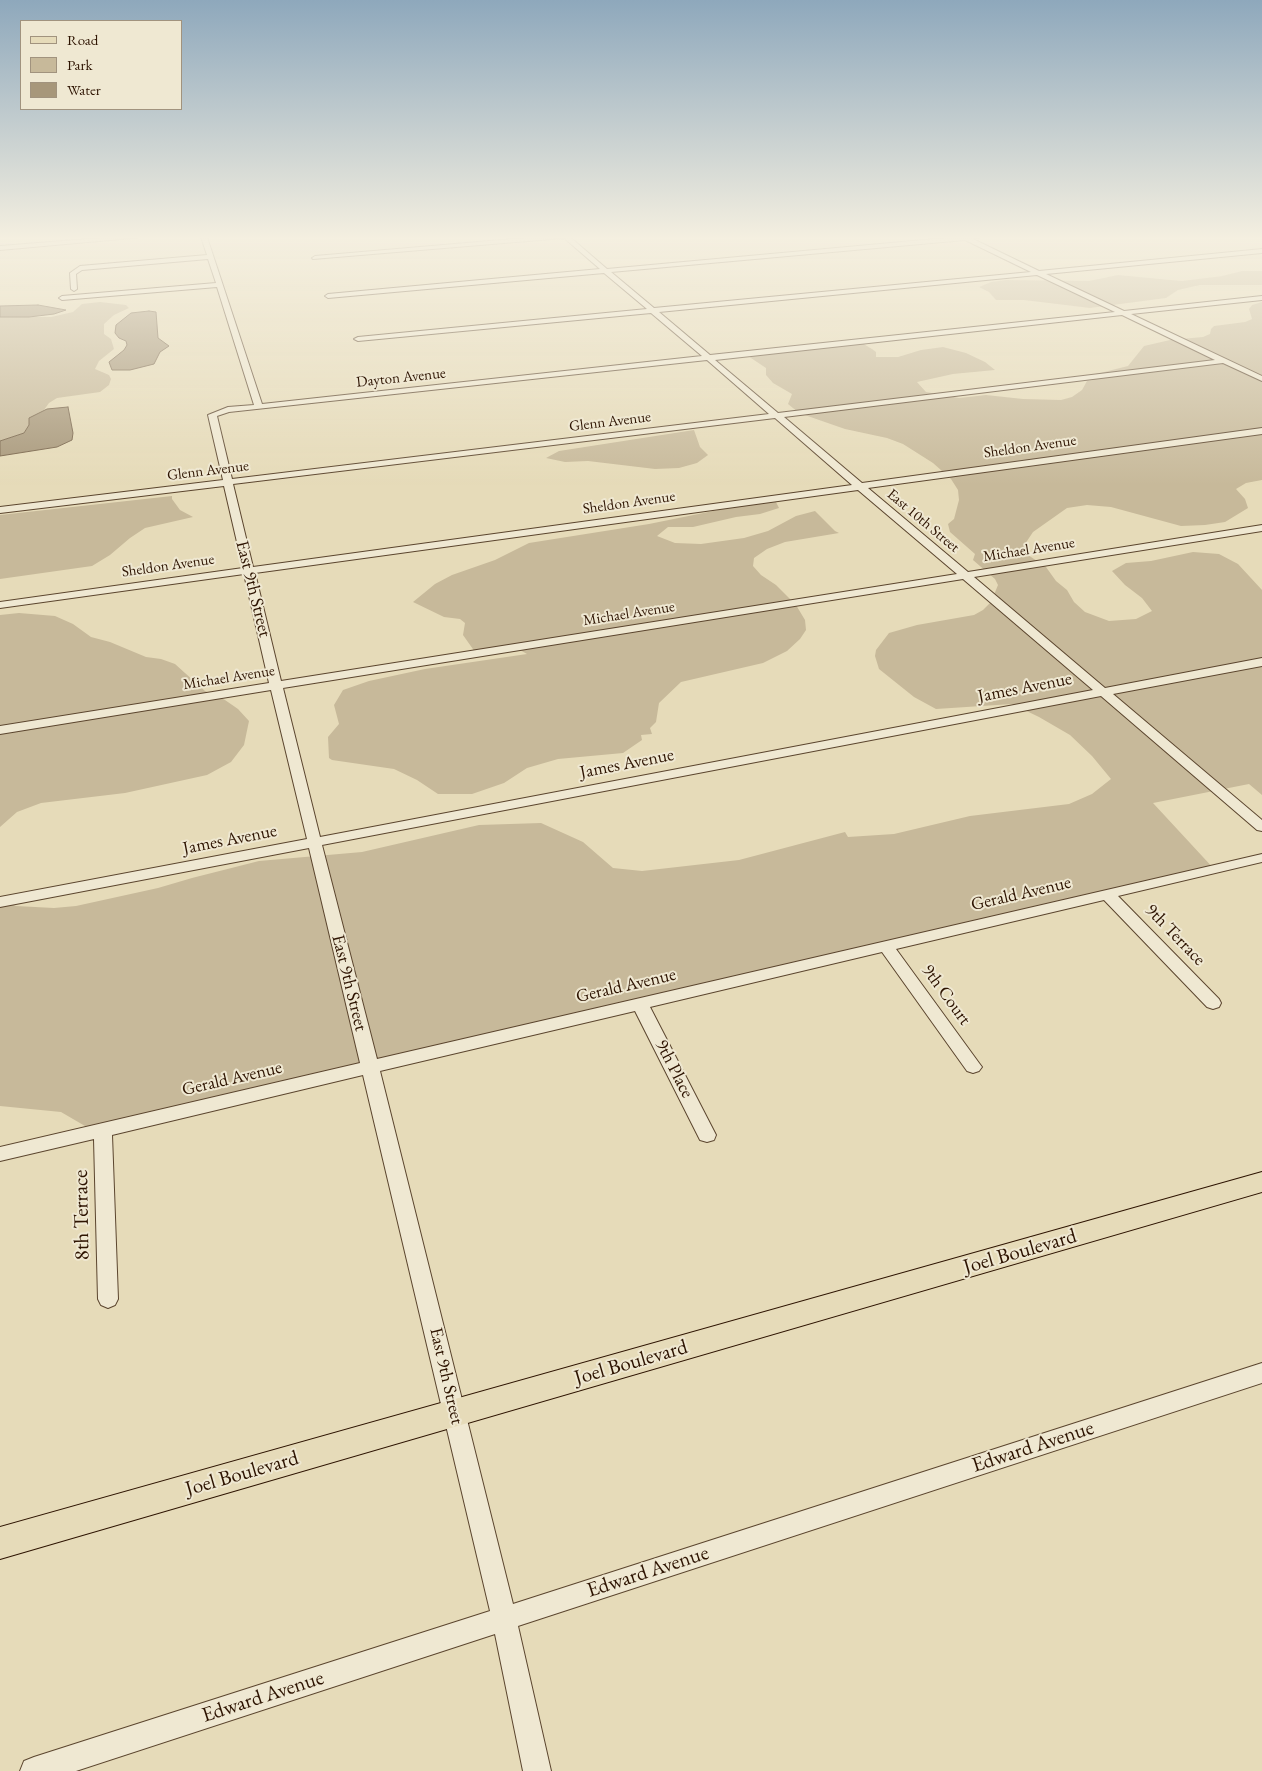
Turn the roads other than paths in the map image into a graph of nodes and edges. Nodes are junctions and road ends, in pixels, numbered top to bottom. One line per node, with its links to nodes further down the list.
1 (231, 320): 10 (street)
2 (561, 320): 6 (street)
3 (662, 320): 7 (street, East 10th Street)
4 (1062, 320): 7 (street, Dayton Avenue)
5 (1137, 320): 8 (street)
6 (358, 339)
7 (708, 358): 10 (street, Dayton Avenue); 11 (street, East 10th Street)
8 (1224, 361): 9 (street); 11 (street, Glenn Avenue)
9 (1262, 378)
10 (259, 407): 13 (street, East 9th Street)
11 (776, 415): 13 (street, Glenn Avenue); 14 (street, East 10th Street)
12 (1262, 431): 14 (street, Sheldon Avenue)
13 (227, 482): 15 (street, Glenn Avenue); 17 (street, East 9th Street)
14 (859, 486): 17 (street, Sheldon Avenue); 18 (street, East 10th Street)
15 (0, 510)
16 (1262, 528): 18 (street, Michael Avenue)
17 (248, 570): 19 (street, Sheldon Avenue); 21 (street, East 9th Street)
18 (965, 576): 21 (street, Michael Avenue); 22 (street, East 10th Street)
19 (0, 605)
20 (1262, 662): 22 (street, James Avenue)
21 (276, 686): 23 (street, Michael Avenue); 25 (street, East 9th Street)
22 (1103, 692): 24 (street, East 10th Street); 25 (street, James Avenue)
23 (0, 730)
24 (1262, 827)
25 (314, 843): 28 (street, James Avenue); 33 (street, East 9th Street)
26 (1262, 858): 27 (street, Gerald Avenue)
27 (1107, 894): 29 (street, Gerald Avenue); 30 (street, 9th Terrace)
28 (0, 902)
29 (886, 946): 31 (street, Gerald Avenue); 32 (street, 9th Court)
30 (1213, 1003)
31 (640, 1004): 33 (street, Gerald Avenue); 35 (street, 9th Place)
32 (973, 1067)
33 (370, 1068): 34 (street, Gerald Avenue); 40 (street, East 9th Street)
34 (103, 1130): 36 (street, Gerald Avenue); 38 (street, 8th Terrace)
35 (707, 1135)
36 (0, 1154)
37 (1262, 1182): 40 (main road, Joel Boulevard)
38 (108, 1299)
39 (1262, 1373): 42 (street, Edward Avenue)
40 (455, 1413): 41 (main road, Joel Boulevard); 42 (street, East 9th Street)
41 (0, 1543)
42 (504, 1618): 43 (street, Edward Avenue); 44 (street, East 9th Street)
43 (34, 1771)
44 (537, 1771)

